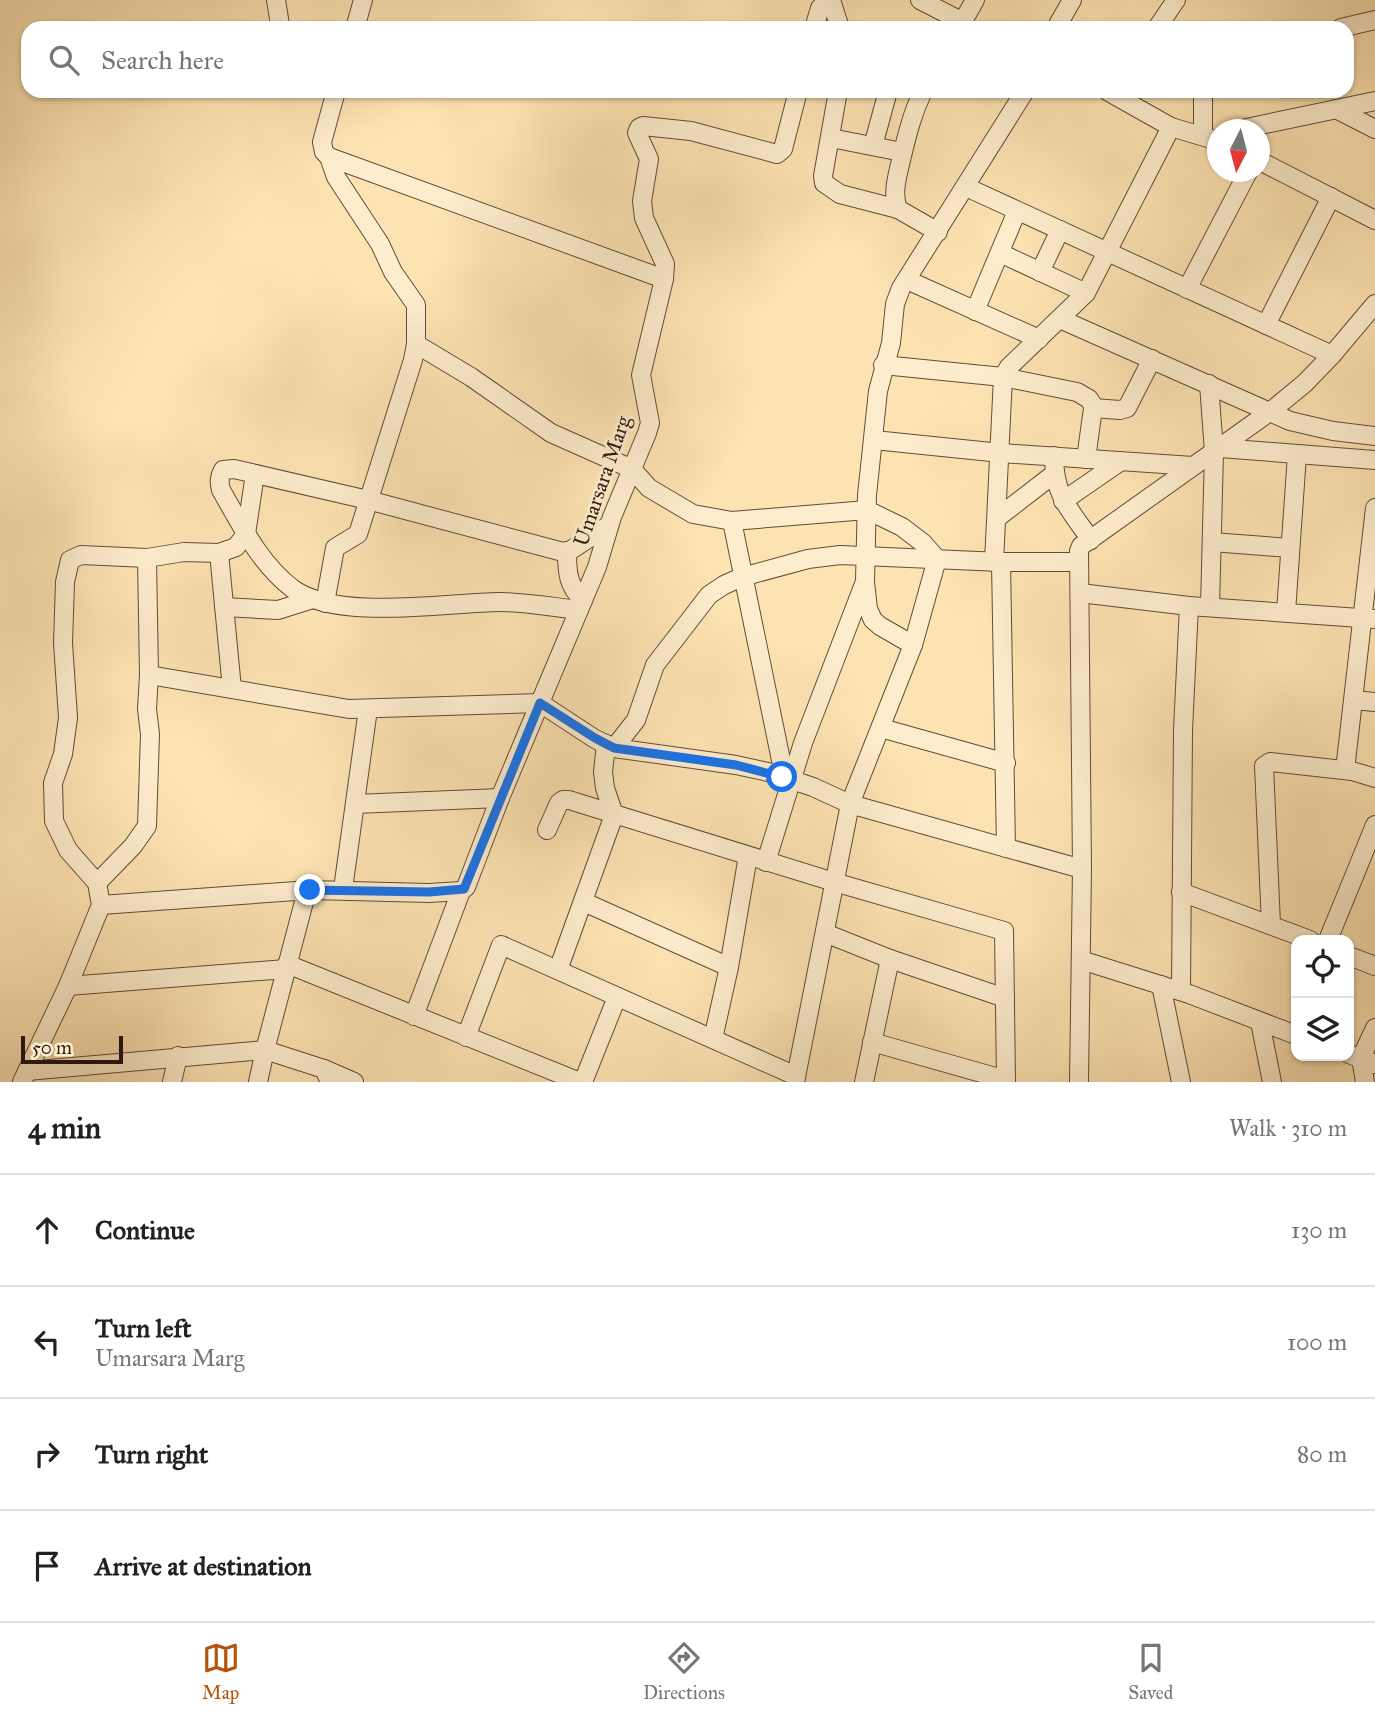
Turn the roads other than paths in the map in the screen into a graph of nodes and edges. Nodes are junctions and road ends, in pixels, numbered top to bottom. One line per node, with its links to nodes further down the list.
1 (276, 0): 9 (street)
2 (363, 0): 10 (street)
3 (830, 0): 11 (street); 12 (street)
4 (920, 0): 13 (street)
5 (975, 0): 14 (street)
6 (1072, 0): 15 (street)
7 (1175, 0): 16 (street)
8 (1375, 20): 17 (street)
9 (279, 21)
10 (357, 21)
11 (816, 21)
12 (838, 21)
13 (954, 21)
14 (963, 21)
15 (1060, 21)
16 (1162, 21)
17 (1354, 25)
18 (335, 98): 36 (street)
19 (796, 98): 49 (street)
20 (837, 98): 33 (street)
21 (886, 98): 34 (street)
22 (920, 98): 35 (street)
23 (1021, 98): 39 (street)
24 (1122, 98): 30 (street)
25 (1204, 98): 28 (street)
26 (1375, 101): 27 (street)
27 (1336, 109): 29 (street); 31 (street)
28 (1209, 119)
29 (1270, 123)
30 (1171, 127): 32 (street); 47 (street)
31 (1375, 130)
32 (1207, 136)
33 (831, 138): 34 (street); 41 (street)
34 (873, 146): 35 (street)
35 (902, 152): 41 (street)
36 (329, 157): 49 (street); 58 (street)
37 (1270, 166): 40 (street)
38 (1243, 182): 51 (street)
39 (966, 187): 42 (street); 45 (street)
40 (1331, 197): 43 (street); 56 (street)
41 (898, 209): 45 (street)
42 (1017, 211): 44 (street); 46 (street)
43 (1375, 220)
44 (1059, 230): 47 (street); 48 (street)
45 (938, 232): 50 (street)
46 (1000, 253): 48 (street); 54 (street)
47 (1108, 253): 51 (street); 52 (street)
48 (1040, 272): 52 (street)
49 (664, 279): 76 (street, Umarsara Marg)
50 (906, 280): 54 (street); 61 (street)
51 (1187, 289): 56 (street)
52 (1086, 293): 55 (street)
53 (1375, 304): 59 (street)
54 (975, 311): 57 (street)
55 (1060, 319): 57 (street); 60 (street)
56 (1266, 325): 59 (street)
57 (1039, 340): 62 (street)
58 (416, 344): 76 (street); 78 (street)
59 (1332, 355): 65 (street)
60 (1152, 359): 63 (street); 64 (street)
61 (884, 365): 62 (street); 67 (street)
62 (1003, 377): 64 (street); 69 (street)
63 (1209, 384): 65 (street); 68 (street)
64 (1094, 407): 71 (street)
65 (1270, 411): 66 (street); 68 (street)
66 (1375, 436)
67 (874, 440): 69 (street); 81 (street)
68 (1217, 450): 70 (street); 75 (street); 87 (street)
69 (1001, 453): 74 (street); 82 (street)
70 (1297, 455): 72 (street); 88 (street)
71 (1086, 458): 73 (street); 74 (street)
72 (1375, 460)
73 (1121, 461): 75 (street); 79 (street)
74 (1054, 465): 79 (street); 82 (street)
75 (1193, 466): 86 (street)
76 (632, 469): 83 (street); 84 (street, Umarsara Marg)
77 (255, 474): 78 (street); 85 (street); 85 (street)
78 (368, 500): 89 (street); 99 (street)
79 (1063, 501): 86 (street)
80 (1375, 509): 105 (street)
81 (867, 510): 83 (street); 91 (street); 93 (street)
82 (997, 518): 94 (street)
83 (732, 521): 96 (street)
84 (609, 525): 89 (street); 100 (street, Umarsara Marg)
85 (246, 534): 90 (street); 99 (street)
86 (1091, 540): 95 (street)
87 (1212, 542): 88 (street); 103 (street)
88 (1290, 548): 104 (street)
89 (567, 552): 100 (street)
90 (219, 553): 92 (street); 102 (street)
91 (866, 556): 93 (street); 96 (street); 97 (street)
92 (147, 558): 107 (street); 130 (street)
93 (937, 559): 94 (street); 106 (street)
94 (997, 562): 95 (street); 115 (street)
95 (1078, 562): 98 (street)
96 (742, 577): 114 (street); 117 (street)
97 (865, 582): 106 (street); 117 (street)
98 (1080, 593): 101 (street); 128 (street)
99 (319, 601): 100 (street); 102 (street)
100 (581, 605): 111 (street, Umarsara Marg)
101 (1189, 606): 103 (street); 134 (street)
102 (224, 607): 108 (street)
103 (1210, 607): 104 (street)
104 (1286, 612): 105 (street)
105 (1369, 618): 109 (street)
106 (913, 645): 113 (street)
107 (149, 675): 108 (street); 130 (street)
108 (232, 689): 112 (street)
109 (1353, 700): 110 (street); 116 (street)
110 (1375, 702)
111 (540, 703): 112 (street); 114 (street); 119 (street, Umarsara Marg)
112 (368, 709): 120 (street)
113 (881, 728): 115 (street); 121 (street)
114 (610, 746): 117 (street); 122 (street)
115 (1006, 763): 125 (street)
116 (1345, 770): 118 (street); 137 (street)
117 (786, 778): 121 (street); 127 (street)
118 (1375, 778)
119 (500, 798): 120 (street); 133 (street, Umarsara Marg)
120 (355, 804): 131 (street)
121 (850, 804): 125 (street); 129 (street)
122 (614, 815): 124 (street); 126 (street); 135 (street)
123 (1375, 825): 140 (street)
124 (547, 830)
125 (1006, 848): 128 (street)
126 (748, 856): 127 (street); 146 (street)
127 (766, 862): 129 (street)
128 (1082, 869): 143 (street)
129 (834, 882): 138 (street); 152 (street)
130 (97, 883): 136 (street)
131 (343, 889): 132 (street); 133 (street)
132 (310, 890): 136 (street); 145 (street)
133 (461, 891): 153 (street, Umarsara Marg)
134 (1181, 892): 137 (street); 150 (street)
135 (584, 902): 146 (street); 147 (street)
136 (101, 905): 149 (street)
137 (1271, 925): 139 (street)
138 (825, 933): 142 (street); 165 (street)
139 (1297, 935)
140 (1330, 935)
141 (1354, 958): 144 (street)
142 (890, 959): 152 (street); 159 (street)
143 (1081, 960): 148 (street); 172 (street)
144 (1375, 966)
145 (287, 967): 149 (street); 153 (street); 160 (street)
146 (729, 967): 158 (street)
147 (558, 970): 151 (street); 157 (street)
148 (1161, 985): 150 (street); 173 (street)
149 (68, 986): 164 (street)
150 (1181, 991): 154 (street)
151 (617, 997): 158 (street); 170 (street)
152 (1005, 998): 166 (street)
153 (414, 1016): 157 (street)
154 (1260, 1021): 156 (street); 174 (street)
155 (1375, 1028): 162 (street)
156 (1291, 1033)
157 (466, 1037): 170 (street)
158 (713, 1039): 165 (street)
159 (872, 1042): 166 (street); 171 (street)
160 (265, 1050): 161 (street); 163 (street); 168 (street)
161 (178, 1056): 164 (street); 167 (street)
162 (1362, 1059): 175 (street)
163 (327, 1075): 169 (street)
164 (24, 1077)
165 (795, 1079)
166 (1006, 1081)
167 (172, 1082)
168 (258, 1082)
169 (354, 1082)
170 (581, 1082)
171 (864, 1082)
172 (1079, 1082)
173 (1181, 1082)
174 (1272, 1082)
175 (1365, 1082)

